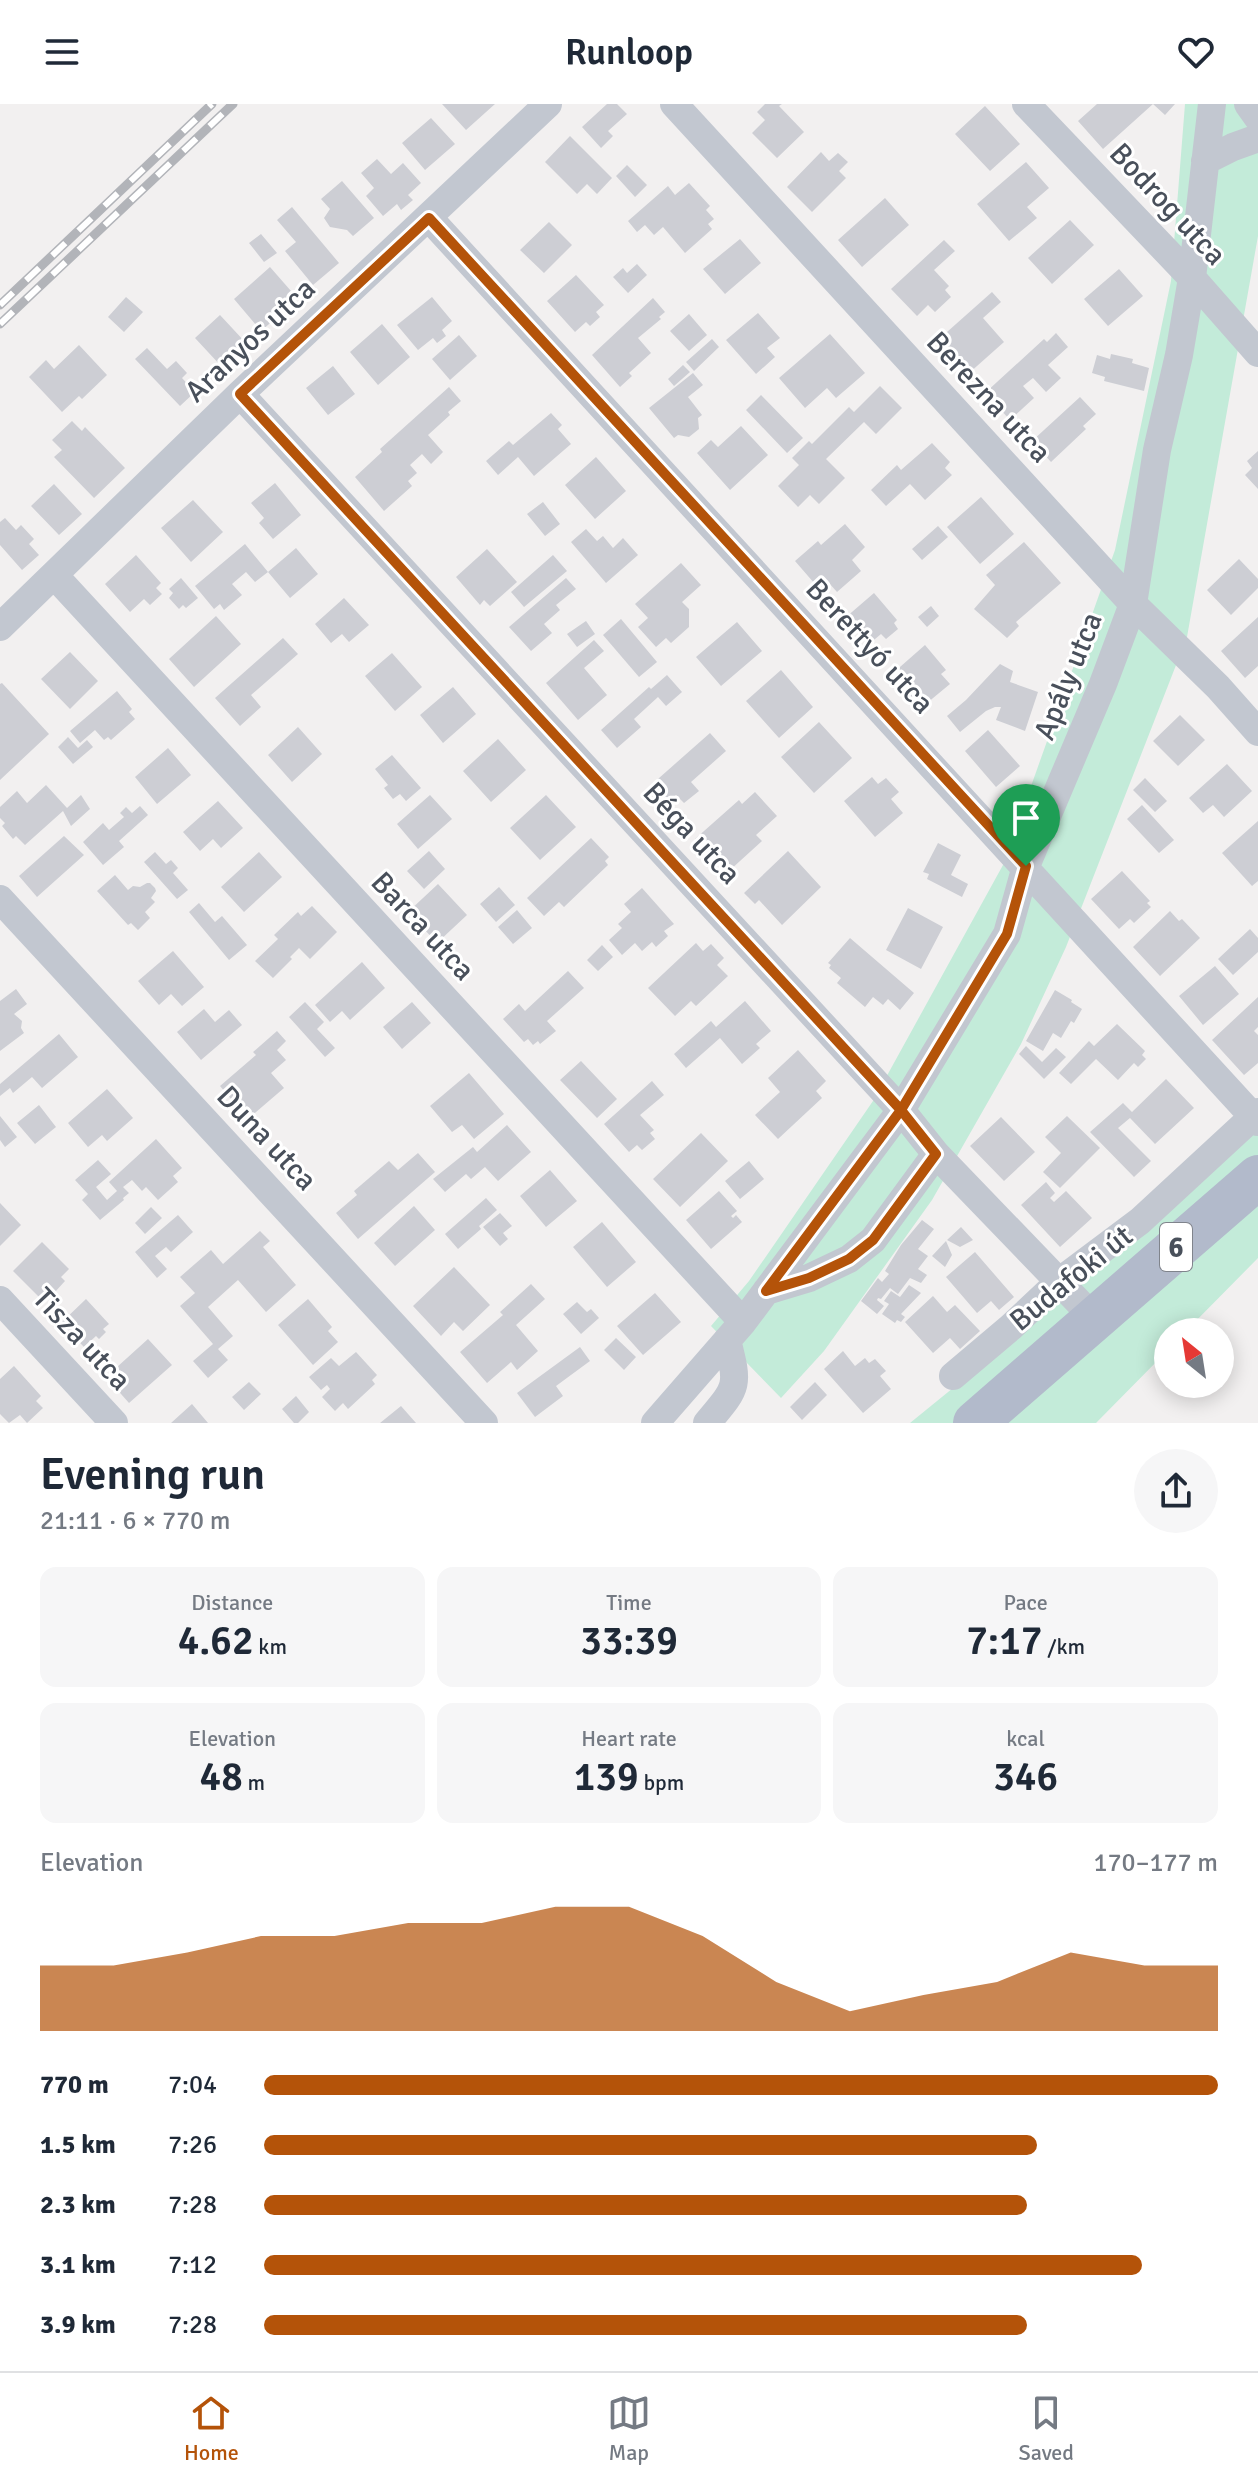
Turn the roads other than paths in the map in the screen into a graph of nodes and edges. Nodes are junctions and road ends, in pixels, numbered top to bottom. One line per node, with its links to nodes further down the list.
1 (548, 104): 9 (street, Aranyos utca)
2 (674, 104): 14 (street, Berezna utca)
3 (1026, 104): 10 (street, Bodrog utca)
4 (1212, 104): 8 (street, Apály utca)
5 (1248, 104): 6 (street)
6 (1258, 118)
7 (1258, 138): 8 (street)
8 (1205, 161): 10 (street, Apály utca)
9 (429, 218): 12 (street, Aranyos utca); 17 (street, Berettyó utca)
10 (1192, 278): 11 (street, Bodrog utca); 14 (street, Apály utca)
11 (1258, 353)
12 (240, 394): 13 (street, Aranyos utca); 19 (street, Béga utca)
13 (54, 575): 15 (street, Aranyos utca); 27 (street, Barca utca)
14 (1133, 604): 16 (street, Berezna utca); 17 (street, Apály utca)
15 (0, 627)
16 (1258, 732)
17 (1026, 866): 19 (street, Apály utca); 20 (street, Berettyó utca)
18 (0, 899): 30 (street, Duna utca)
19 (901, 1110): 21 (street, Béga utca); 24 (street, Apály utca)
20 (1256, 1117): 23 (street, Budafoki út)
21 (936, 1154): 23 (street, Béga utca); 24 (street)
22 (1258, 1177): 26 (main road, Budafoki út / 6)
23 (1060, 1281): 26 (street, Béga utca); 28 (street, Budafoki út)
24 (766, 1291): 27 (street, Apály utca)
25 (0, 1300): 29 (street, Tisza utca)
26 (1094, 1318): 33 (main road, Budafoki út / 6)
27 (735, 1331): 31 (street, Apály utca); 32 (street)
28 (953, 1376)
29 (114, 1423)
30 (484, 1423)
31 (655, 1423)
32 (707, 1423)
33 (975, 1423)

